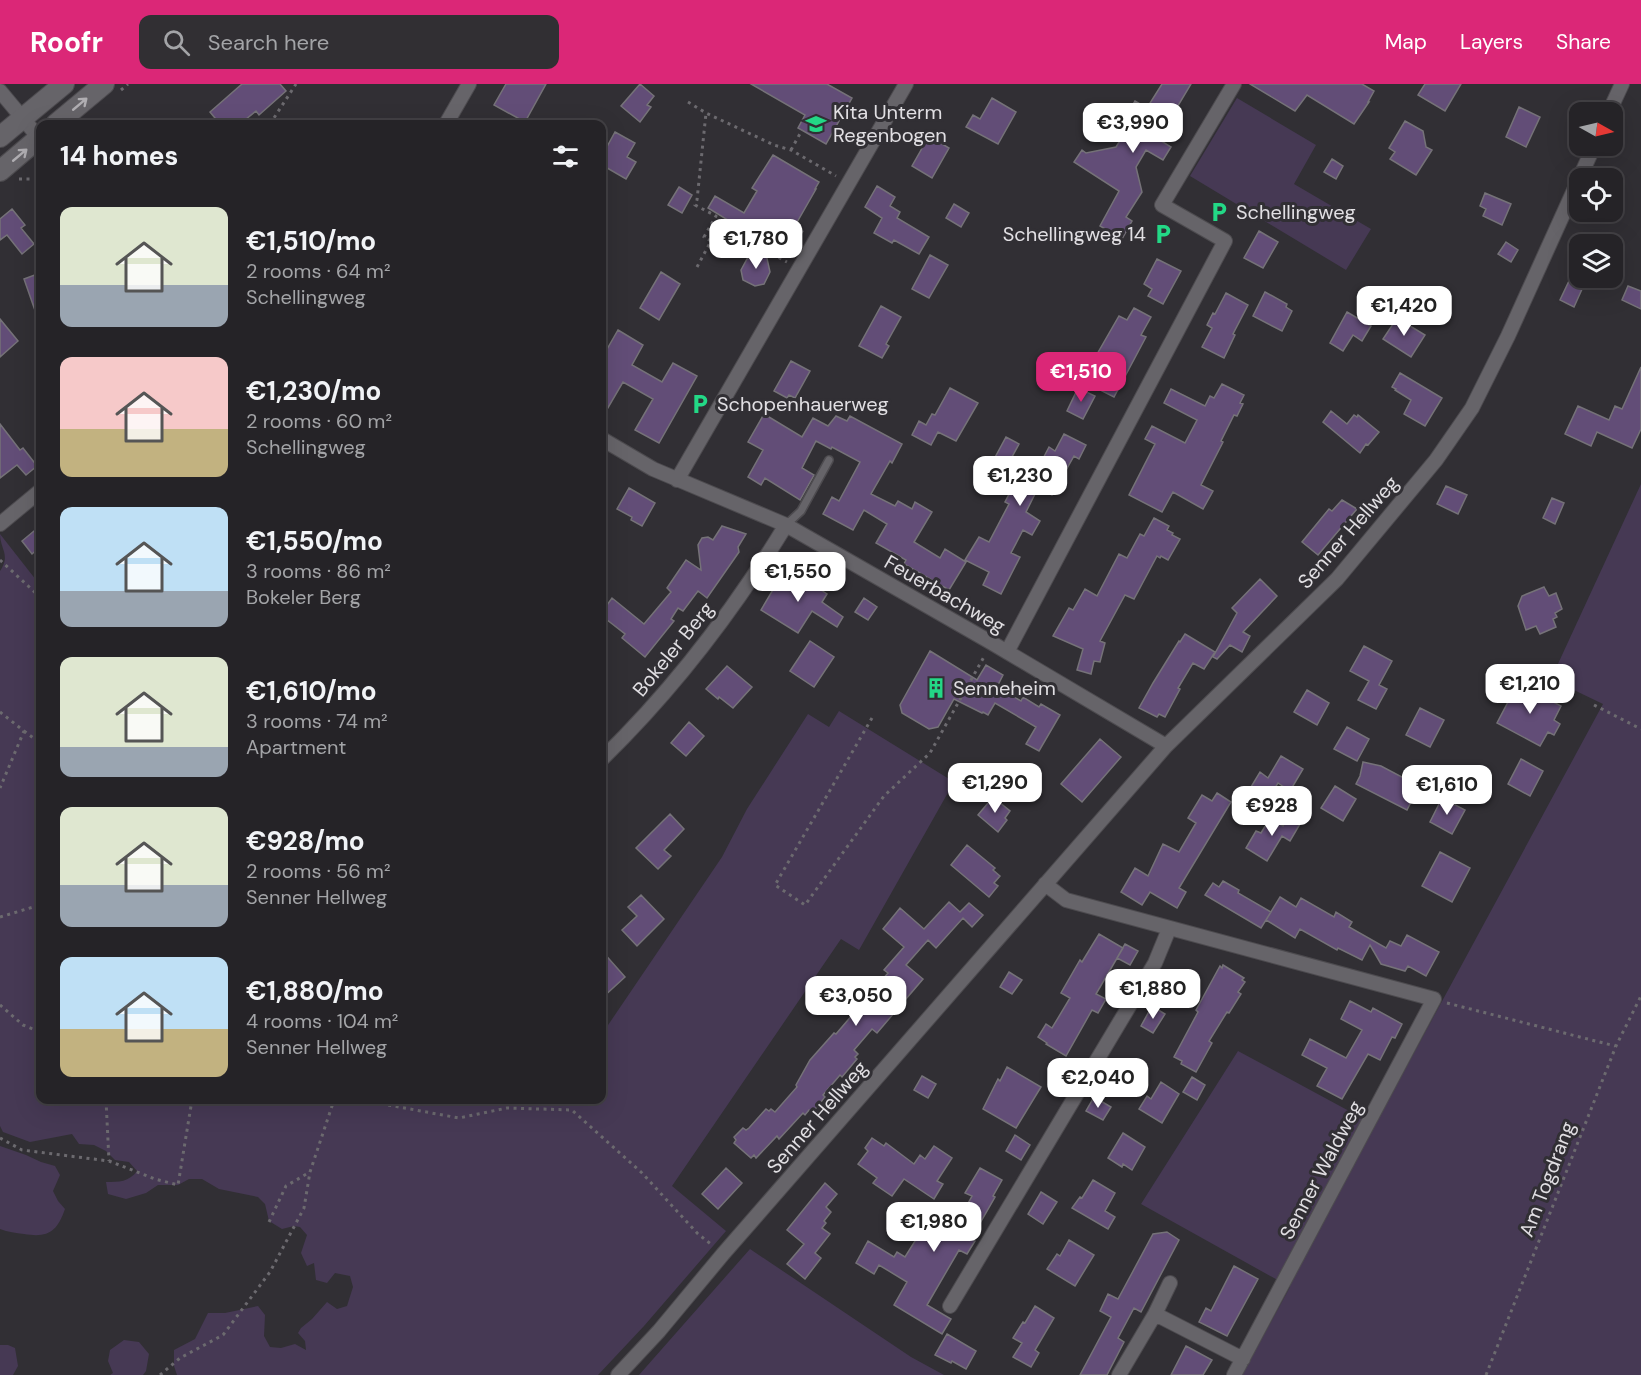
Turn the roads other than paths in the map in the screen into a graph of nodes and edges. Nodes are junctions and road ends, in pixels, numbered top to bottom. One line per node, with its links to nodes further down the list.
1 (64, 84): 9 (main road)
2 (104, 84): 10 (main road, one-way to 2)
3 (469, 84): 11 (street)
4 (906, 84): 19 (street)
5 (1234, 84): 23 (street)
6 (1622, 84): 8 (street)
7 (0, 92): 9 (street)
8 (1614, 102)
9 (23, 119): 12 (street); 13 (main road)
10 (61, 120)
11 (448, 120)
12 (36, 134)
13 (0, 137)
14 (36, 141): 16 (main road, one-way to 14)
15 (1589, 156): 24 (street, Senner Hellweg)
16 (0, 171)
17 (606, 441): 19 (street, Feuerbachweg)
18 (829, 460): 22 (lane)
19 (677, 480): 22 (street, Feuerbachweg)
20 (36, 494): 21 (street)
21 (0, 524)
22 (786, 525): 23 (street, Feuerbachweg); 25 (street, Bokeler Berg)
23 (1007, 652): 24 (street, Feuerbachweg)
24 (1166, 746): 26 (street, Senner Hellweg)
25 (606, 755)
26 (1045, 884): 27 (street); 32 (street, Senner Hellweg)
27 (1169, 928): 29 (street); 31 (street, Senner Waldweg)
28 (1170, 1283): 30 (street)
29 (950, 1306)
30 (1155, 1314): 31 (street); 33 (street)
31 (1243, 1359): 34 (street, Senner Waldweg)
32 (618, 1375)
33 (1119, 1375)
34 (1234, 1375)

